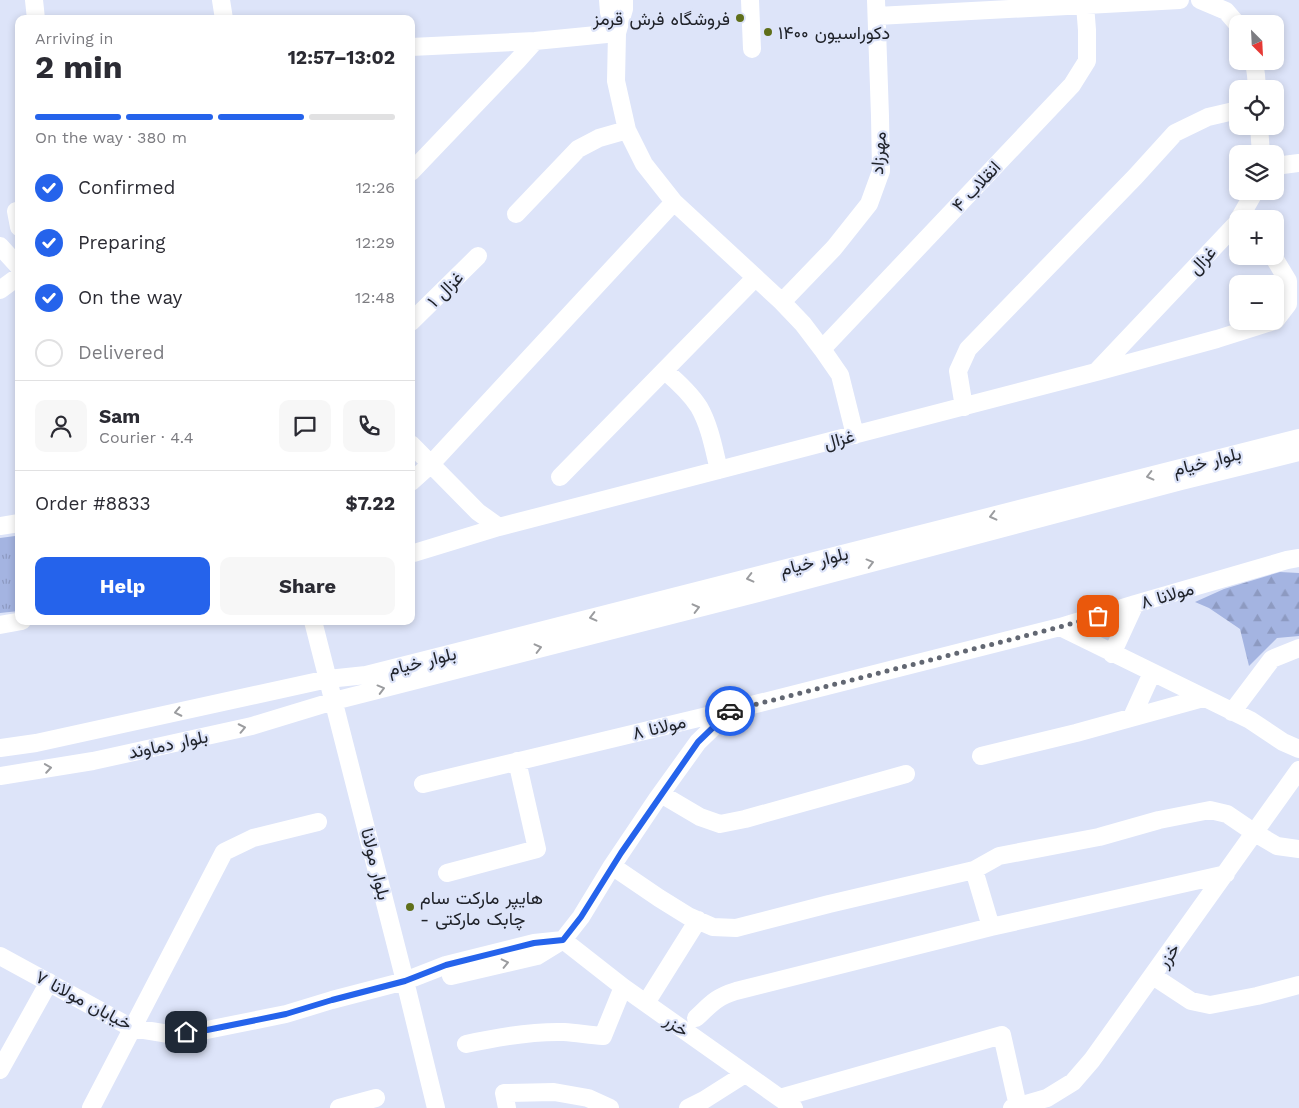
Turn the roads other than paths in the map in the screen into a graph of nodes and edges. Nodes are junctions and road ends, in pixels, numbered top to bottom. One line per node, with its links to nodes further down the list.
1 (34, 0): 11 (street)
2 (221, 0): 12 (street)
3 (232, 0): 13 (street)
4 (608, 0): 15 (street)
5 (624, 0): 15 (street)
6 (750, 0): 18 (street)
7 (1180, 0): 9 (street)
8 (1200, 0): 14 (street)
9 (1085, 5): 10 (street); 38 (street, انقلاب ۴)
10 (877, 8): 34 (street, مهرزاد)
11 (36, 15)
12 (223, 15)
13 (231, 15)
14 (1229, 15)
15 (616, 33): 16 (street); 20 (street)
16 (534, 41): 17 (street); 23 (street)
17 (415, 47)
18 (752, 49)
19 (1229, 112): 41 (street)
20 (627, 130): 24 (street); 25 (street)
21 (1299, 163): 22 (street)
22 (1284, 165)
23 (415, 168)
24 (674, 202): 31 (street); 46 (street)
25 (516, 214)
26 (1229, 231): 40 (street, غزال)
27 (0, 246): 29 (street)
28 (478, 256): 36 (street, غزال ۱)
29 (15, 263)
30 (1279, 265): 35 (street)
31 (755, 278): 34 (street); 39 (street)
32 (15, 279): 33 (street)
33 (0, 290)
34 (782, 302): 38 (street)
35 (1284, 309)
36 (415, 318)
37 (1246, 330): 40 (street)
38 (822, 349): 42 (street)
39 (665, 371): 47 (street); 48 (street)
40 (1096, 372): 41 (street, غزال)
41 (964, 407): 42 (street, غزال)
42 (855, 435): 47 (street, غزال)
43 (1299, 438): 63 (street, بلوار خیام, one-way to 63)
44 (415, 448): 46 (street)
45 (1299, 452): 65 (street, بلوار خیام, one-way to 45)
46 (431, 464): 49 (street); 52 (street)
47 (719, 470): 52 (street, غزال)
48 (560, 477)
49 (415, 478)
50 (15, 524): 51 (street)
51 (0, 526)
52 (499, 527): 53 (street, غزال)
53 (415, 553)
54 (1299, 558): 55 (street, مولانا ۸)
55 (1135, 604): 59 (street, مولانا ۸); 61 (street)
56 (15, 622): 57 (street)
57 (0, 625)
58 (314, 625): 63 (street, بلوار مولانا)
59 (1060, 627): 61 (street); 66 (street, مولانا ۸)
60 (1299, 648): 67 (street)
61 (1112, 654): 62 (street)
62 (1152, 673): 64 (street); 68 (street)
63 (328, 679): 65 (street, بلوار مولانا); 70 (street, بلوار دماوند, one-way to 70)
64 (1203, 698): 67 (street); 68 (street)
65 (334, 701): 75 (street, بلوار دماوند, one-way to 65); 90 (street, بلوار مولانا)
66 (732, 710): 72 (street, مولانا ۸); 77 (street)
67 (1232, 712): 69 (street)
68 (1132, 717): 71 (street)
69 (1298, 747)
70 (0, 748)
71 (981, 756)
72 (518, 761): 76 (street, مولانا ۸); 83 (street)
73 (1299, 770): 79 (street, خزر)
74 (906, 774): 77 (street)
75 (0, 776)
76 (423, 784)
77 (661, 794): 81 (street)
78 (318, 822): 96 (street)
79 (1255, 833): 80 (street); 82 (street); 84 (street, خزر)
80 (1299, 849)
81 (612, 866): 85 (street); 87 (street)
82 (974, 870): 85 (street); 86 (street)
83 (447, 873)
84 (1226, 874): 86 (street); 89 (street, خزر)
85 (698, 920): 94 (street)
86 (991, 926): 95 (street)
87 (563, 940): 90 (street); 93 (street, خزر)
88 (0, 956): 91 (street, خیابان مولانا ۷)
89 (1153, 976): 92 (street); 104 (street, خزر)
90 (405, 981): 96 (street, خیابان مولانا ۷); 106 (street, بلوار مولانا)
91 (49, 982): 96 (street, خیابان مولانا ۷); 98 (street)
92 (1299, 985)
93 (623, 986): 94 (street, خزر); 97 (street)
94 (646, 1003): 99 (street, خزر)
95 (696, 1018)
96 (132, 1028): 103 (street)
97 (466, 1044)
98 (0, 1070)
99 (745, 1074): 101 (street, خزر); 108 (street)
100 (376, 1098): 105 (street)
101 (780, 1098): 104 (street); 109 (street, خزر)
102 (506, 1100): 107 (street)
103 (95, 1106)
104 (1015, 1107)
105 (339, 1108)
106 (436, 1108)
107 (610, 1108)
108 (688, 1108)
109 (794, 1108)

